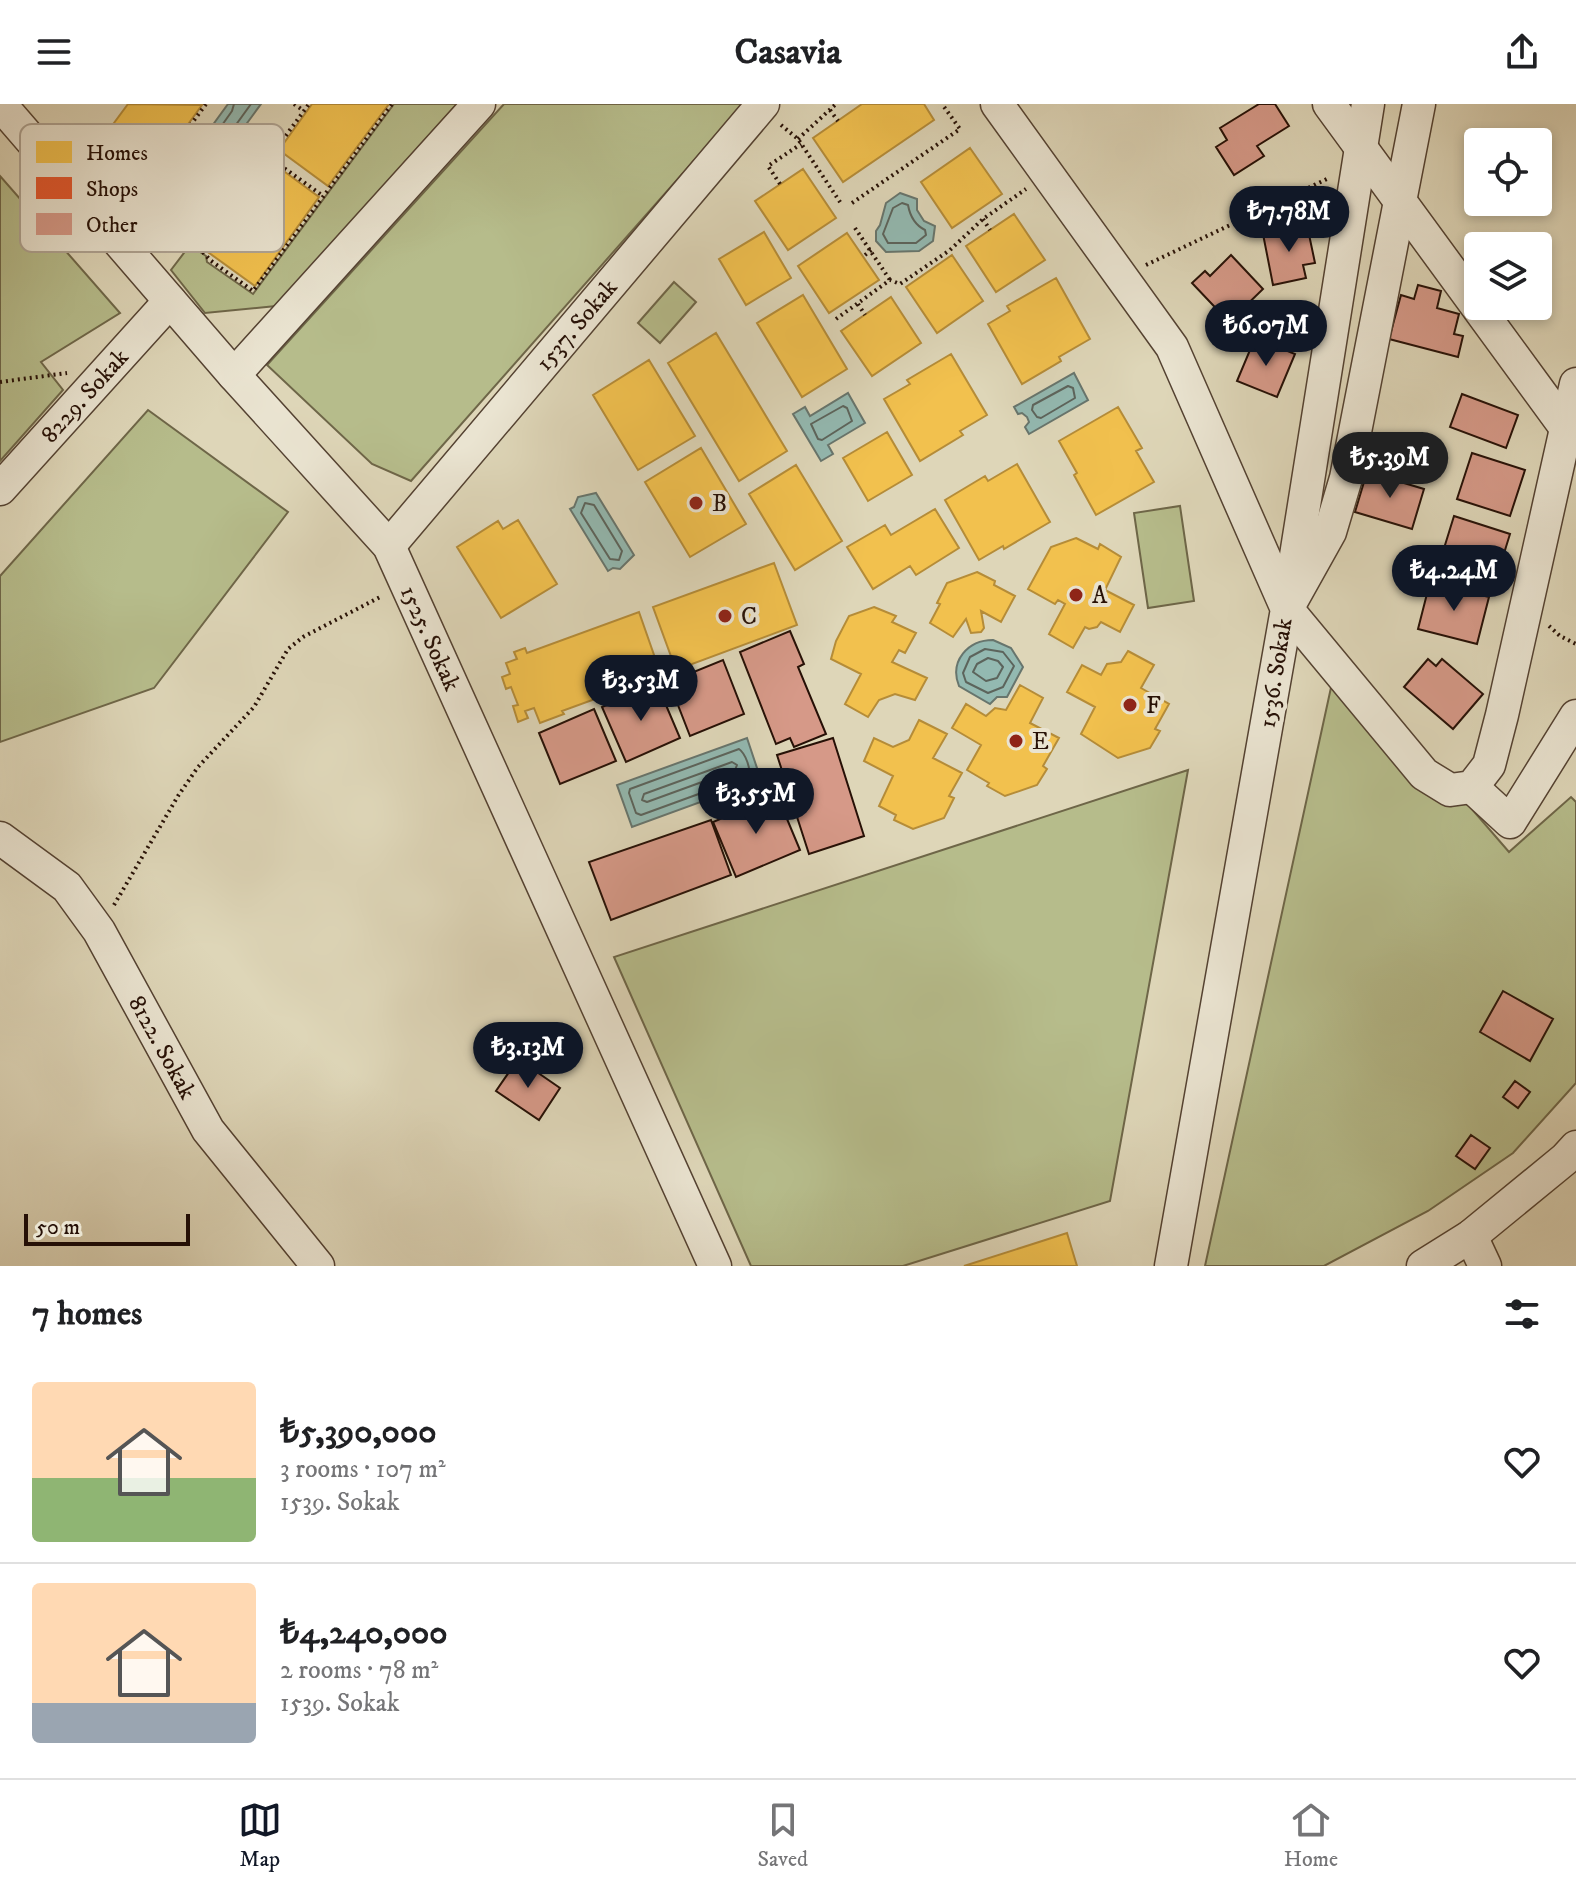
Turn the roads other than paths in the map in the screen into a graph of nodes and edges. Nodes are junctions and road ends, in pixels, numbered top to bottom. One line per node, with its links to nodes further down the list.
1 (0, 104): 8 (street, 1525. Sokak)
2 (479, 104): 13 (street)
3 (763, 104): 17 (street, 1537. Sokak)
4 (997, 104): 18 (street, 1536. Sokak)
5 (1329, 104): 9 (street)
6 (1368, 104): 9 (street)
7 (1419, 104): 10 (street)
8 (20, 127)
9 (1358, 157): 10 (street); 18 (street)
10 (1399, 204): 15 (street); 18 (street)
11 (128, 252): 12 (street, 1525. Sokak)
12 (170, 301): 13 (street, 1525. Sokak); 16 (street, 8229. Sokak)
13 (234, 375): 17 (street, 1525. Sokak)
14 (1576, 384): 15 (street)
15 (1571, 436): 20 (street)
16 (0, 489)
17 (389, 546): 25 (street, 1525. Sokak)
18 (1287, 609): 20 (street); 26 (street, 1536. Sokak)
19 (1576, 716): 20 (street)
20 (1472, 787)
21 (0, 838): 24 (street, 8122. Sokak)
22 (1576, 1147): 23 (street)
23 (1471, 1236): 27 (street); 28 (street)
24 (318, 1266)
25 (715, 1266)
26 (1171, 1266)
27 (1423, 1266)
28 (1485, 1266)

